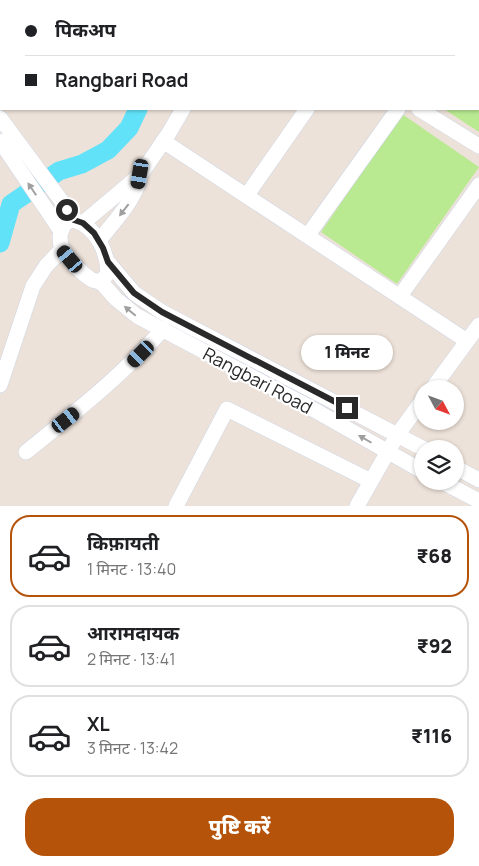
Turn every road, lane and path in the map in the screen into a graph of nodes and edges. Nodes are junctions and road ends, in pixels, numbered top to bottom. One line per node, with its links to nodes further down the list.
1 (183, 110): 6 (street)
2 (306, 110): 12 (street)
3 (397, 110): 15 (street)
4 (421, 110): 8 (street)
5 (0, 118): 9 (street)
6 (163, 141): 10 (street); 12 (street)
7 (0, 142): 9 (street)
8 (479, 146)
9 (22, 160): 13 (street); 14 (street, one-way to 9)
10 (140, 174): 13 (street); 16 (street, one-way to 16)
11 (479, 185): 20 (street)
12 (247, 195): 15 (street)
13 (78, 222): 14 (street); 16 (street, Rangbari Road)
14 (61, 231): 17 (street)
15 (308, 235): 20 (street)
16 (99, 241): 18 (street, Rangbari Road)
17 (62, 249): 19 (street, Rangbari Road); 25 (street)
18 (108, 262): 19 (street); 27 (street, Rangbari Road)
19 (100, 281): 22 (street, Rangbari Road, one-way to 19)
20 (400, 296): 23 (street)
21 (479, 325): 23 (street)
22 (162, 329): 29 (street); 30 (street, Rangbari Road, one-way to 22)
23 (468, 340): 24 (street)
24 (439, 380)
25 (0, 385)
26 (414, 412): 27 (street)
27 (398, 434): 28 (street, Rangbari Road); 30 (street)
28 (414, 443)
29 (26, 452)
30 (387, 452): 31 (street, Rangbari Road); 34 (street)
31 (414, 467)
32 (464, 472): 33 (street)
33 (479, 480)
34 (370, 481): 37 (street); 38 (street)
35 (457, 490): 36 (street)
36 (479, 502)
37 (176, 506)
38 (357, 506)

